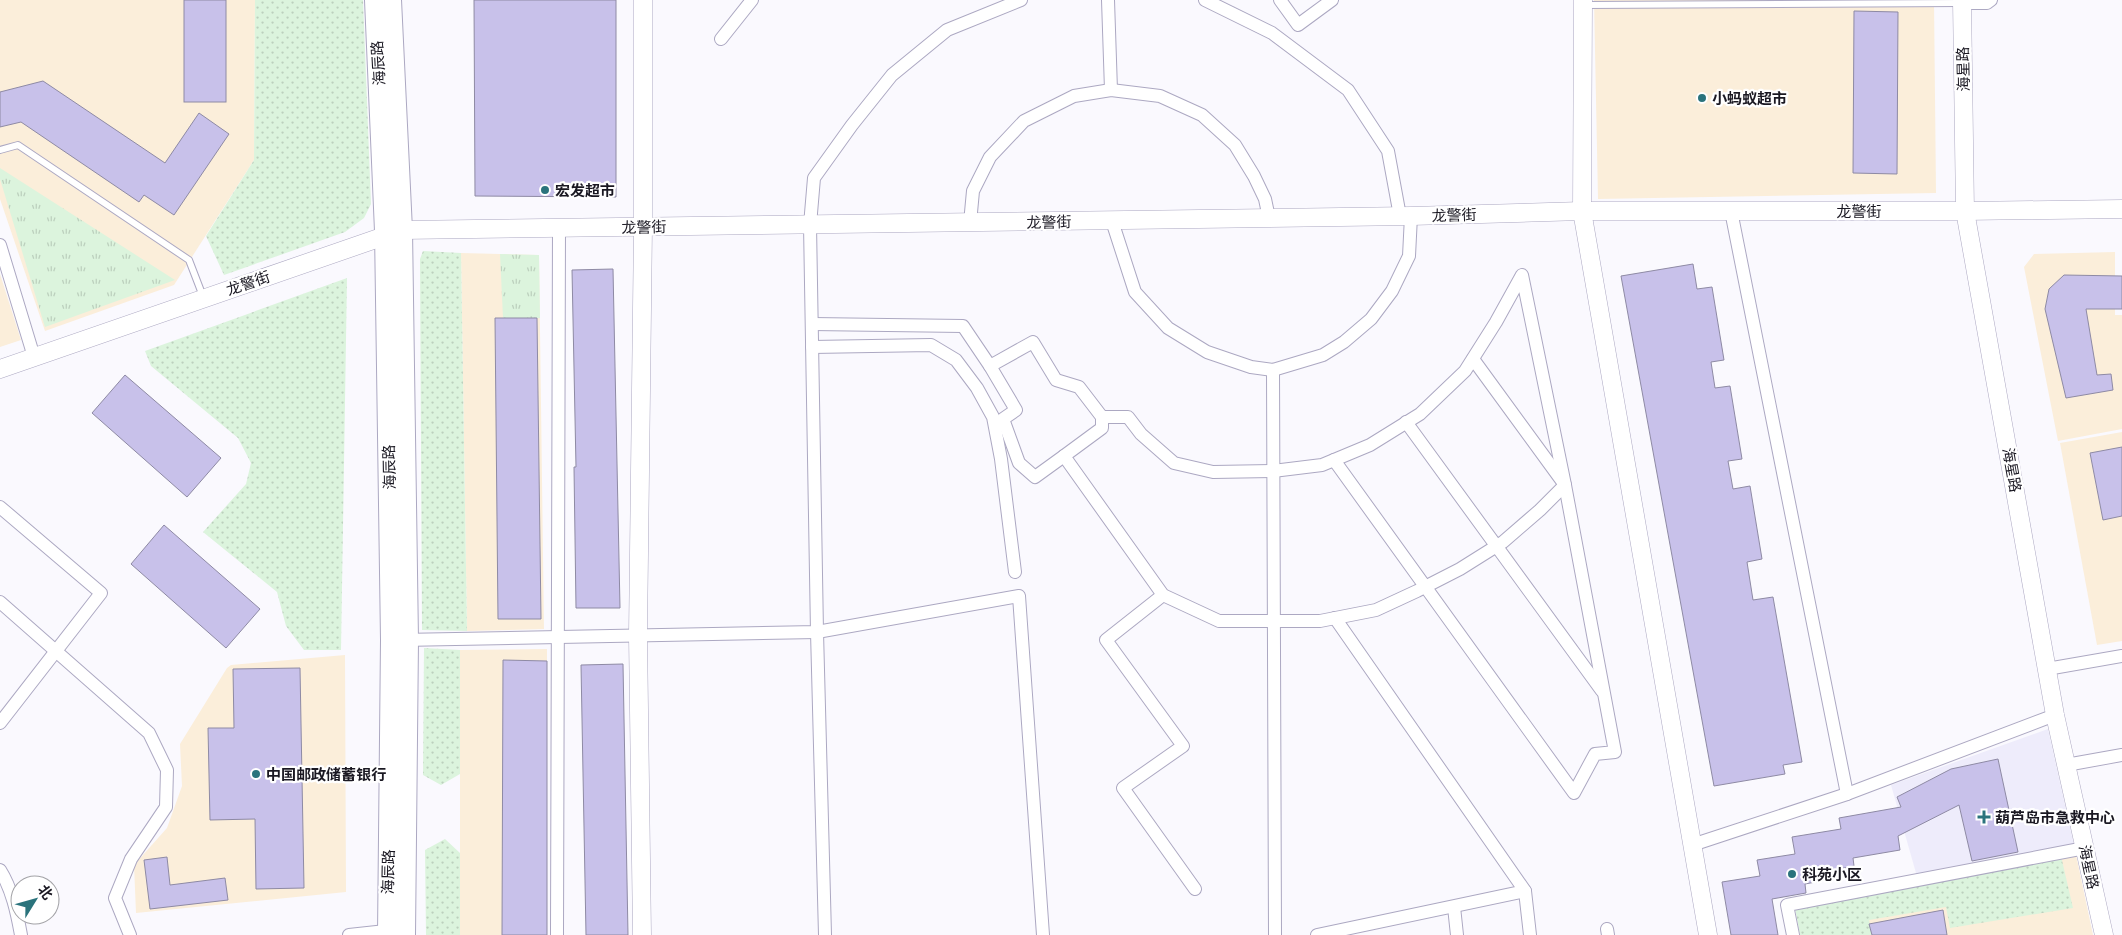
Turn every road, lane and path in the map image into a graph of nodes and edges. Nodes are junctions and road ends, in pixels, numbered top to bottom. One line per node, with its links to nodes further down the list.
1 (375, 0): 29 (main road, 海辰路)
2 (391, 0): 29 (main road, 海辰路)
3 (643, 0): 27 (street)
4 (752, 0): 14 (street)
5 (1021, 0): 26 (street)
6 (1108, 0): 16 (street)
7 (1205, 0): 15 (street)
8 (1280, 0): 13 (street)
9 (1332, 0): 13 (street)
10 (1991, 0): 12 (street)
11 (1583, 2): 12 (lane); 19 (street)
12 (1962, 2): 20 (street, 海星路)
13 (1298, 25): 15 (street)
14 (721, 39)
15 (1286, 44): 22 (street)
16 (1110, 90): 23 (street); 25 (street)
17 (0, 150): 31 (lane)
18 (2122, 209): 20 (street, 龙警街)
19 (1582, 211): 21 (street, 龙警街); 22 (street, 龙警街); 66 (street)
20 (1966, 211): 21 (street, 龙警街); 59 (street, 海星路)
21 (1731, 212): 65 (street)
22 (1405, 216): 23 (street, 龙警街); 38 (street)
23 (1269, 218): 24 (street, 龙警街)
24 (1112, 221): 25 (street, 龙警街); 38 (street)
25 (970, 223): 26 (street, 龙警街)
26 (810, 225): 27 (street, 龙警街); 32 (street)
27 (643, 227): 28 (street, 龙警街); 54 (street)
28 (558, 228): 29 (street, 龙警街); 55 (street)
29 (394, 233): 31 (street, 龙警街); 56 (main road, 海辰路)
30 (0, 245): 34 (street)
31 (204, 299): 34 (street, 龙警街)
32 (812, 324): 33 (street); 36 (street)
33 (812, 347): 47 (street); 53 (street)
34 (34, 357): 37 (street, 龙警街)
35 (1473, 359): 40 (street); 44 (street); 44 (street)
36 (990, 366): 39 (street); 41 (street)
37 (0, 369)
38 (1272, 370): 43 (street)
39 (1102, 417): 41 (street); 43 (street)
40 (1406, 422): 42 (street); 46 (street)
41 (1064, 456): 49 (street)
42 (1334, 460): 43 (street); 48 (street)
43 (1272, 471): 52 (street)
44 (1565, 485): 46 (street); 60 (street)
45 (0, 507): 57 (street)
46 (1496, 546): 48 (street); 60 (street)
47 (1016, 572)
48 (1426, 586): 51 (street); 60 (street)
49 (1162, 595): 52 (street); 69 (street)
50 (0, 602): 57 (street)
51 (1334, 618): 52 (street); 70 (street)
52 (1274, 620): 80 (street)
53 (817, 632): 54 (street); 78 (street); 79 (street)
54 (638, 635): 55 (street); 77 (street)
55 (558, 637): 56 (street); 76 (street)
56 (399, 640): 72 (main road, 海辰路)
57 (56, 652): 62 (street); 74 (street)
58 (2122, 656): 59 (street)
59 (2047, 669): 61 (street, 海星路)
60 (1604, 694)
61 (2055, 715): 64 (street, 海星路); 65 (street)
62 (0, 723)
63 (2122, 755): 64 (street)
64 (2066, 765): 67 (street, 海星路)
65 (1847, 794): 66 (street)
66 (1692, 845): 84 (street)
67 (2085, 848): 85 (street); 86 (street, 海星路)
68 (0, 870): 73 (street)
69 (1195, 888)
70 (1525, 891): 71 (street); 83 (street)
71 (1454, 907): 81 (street); 82 (street)
72 (396, 933): 75 (street)
73 (21, 935)
74 (130, 935)
75 (349, 935)
76 (557, 935)
77 (642, 935)
78 (825, 935)
79 (1043, 935)
80 (1275, 935)
81 (1317, 935)
82 (1457, 935)
83 (1530, 935)
84 (1708, 935)
85 (1792, 935)
86 (2104, 935)

